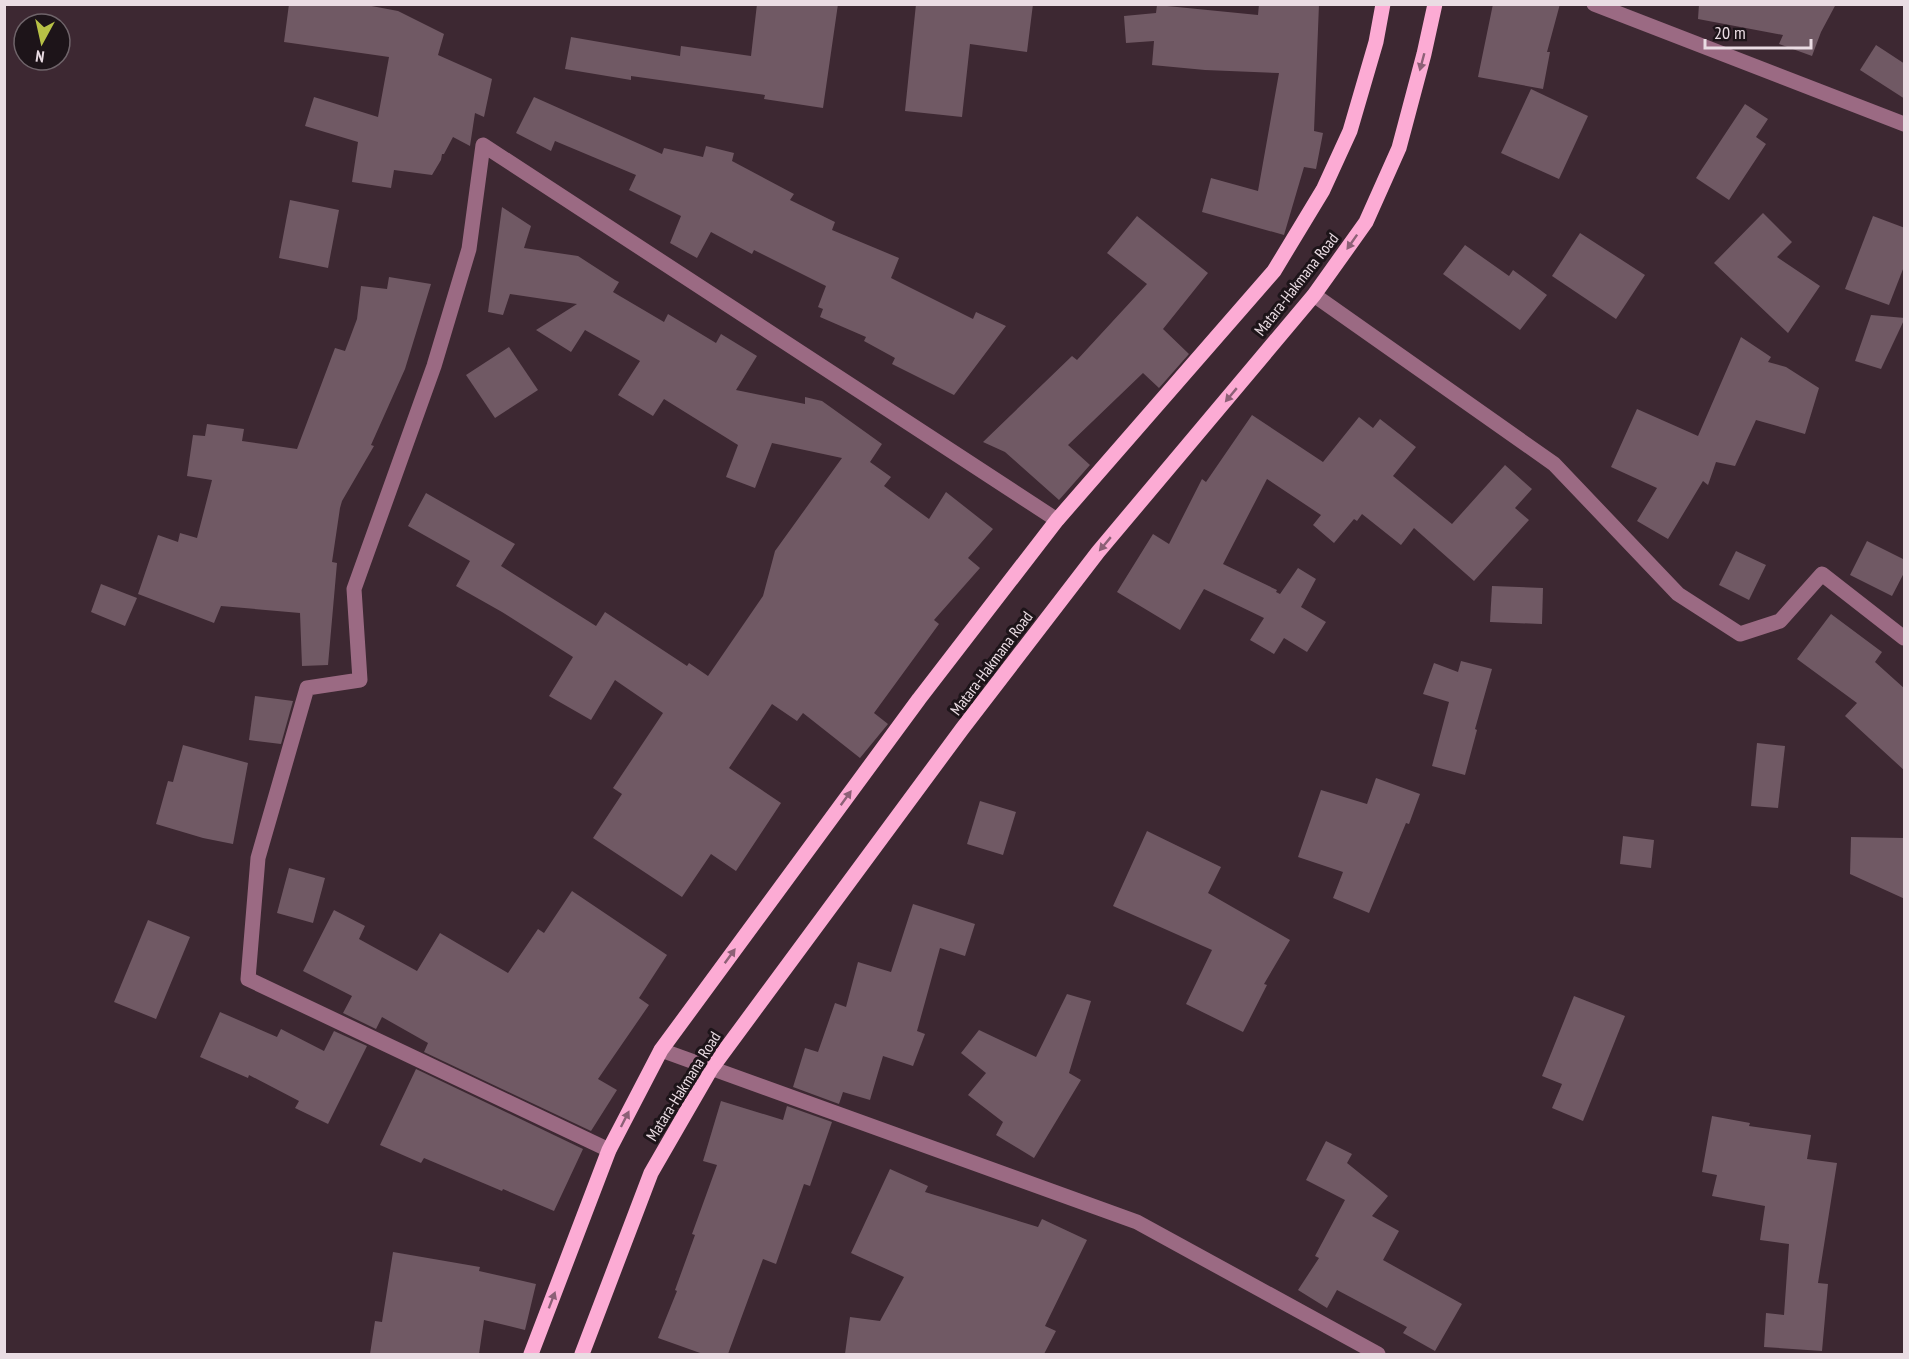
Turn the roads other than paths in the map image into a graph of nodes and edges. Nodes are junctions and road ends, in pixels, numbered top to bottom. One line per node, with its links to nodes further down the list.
1 (1383, 4): 6 (main road, Matara-Hakmana Road)
2 (1435, 4): 5 (main road, Matara-Hakmana Road, one-way to 5)
3 (1594, 4): 4 (street)
4 (1905, 124)
5 (1314, 295): 7 (street); 9 (main road, Matara-Hakmana Road, one-way to 9)
6 (1057, 520): 8 (main road, Matara-Hakmana Road, one-way to 6); 10 (street)
7 (1905, 638)
8 (661, 1050): 9 (street); 10 (main road, Matara-Hakmana Road, one-way to 8)
9 (711, 1069): 12 (main road, Matara-Hakmana Road); 13 (street)
10 (609, 1150): 11 (main road, Matara-Hakmana Road, one-way to 10)
11 (531, 1354)
12 (582, 1354)
13 (1378, 1354)

